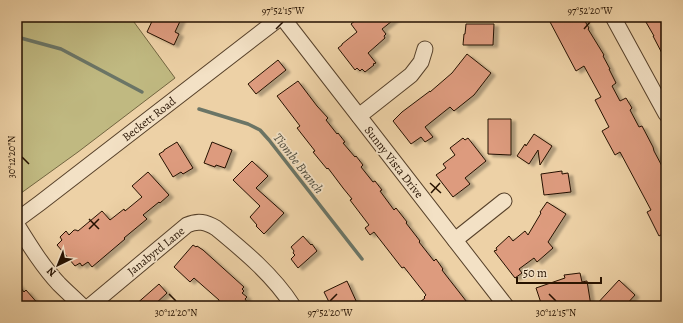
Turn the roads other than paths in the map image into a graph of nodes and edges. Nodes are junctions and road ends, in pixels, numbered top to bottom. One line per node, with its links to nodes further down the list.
1 (282, 17): 5 (street, Sunny Vista Drive); 7 (street, Beckett Road)
2 (613, 17): 4 (street)
3 (425, 49): 5 (street)
4 (666, 114)
5 (359, 116): 9 (street, Sunny Vista Drive)
6 (504, 201): 9 (street)
7 (17, 220)
8 (17, 225): 10 (street)
9 (455, 240): 13 (street, Sunny Vista Drive)
10 (82, 306)
11 (90, 306): 12 (street, Janabyrd Lane)
12 (293, 306)
13 (506, 306)

